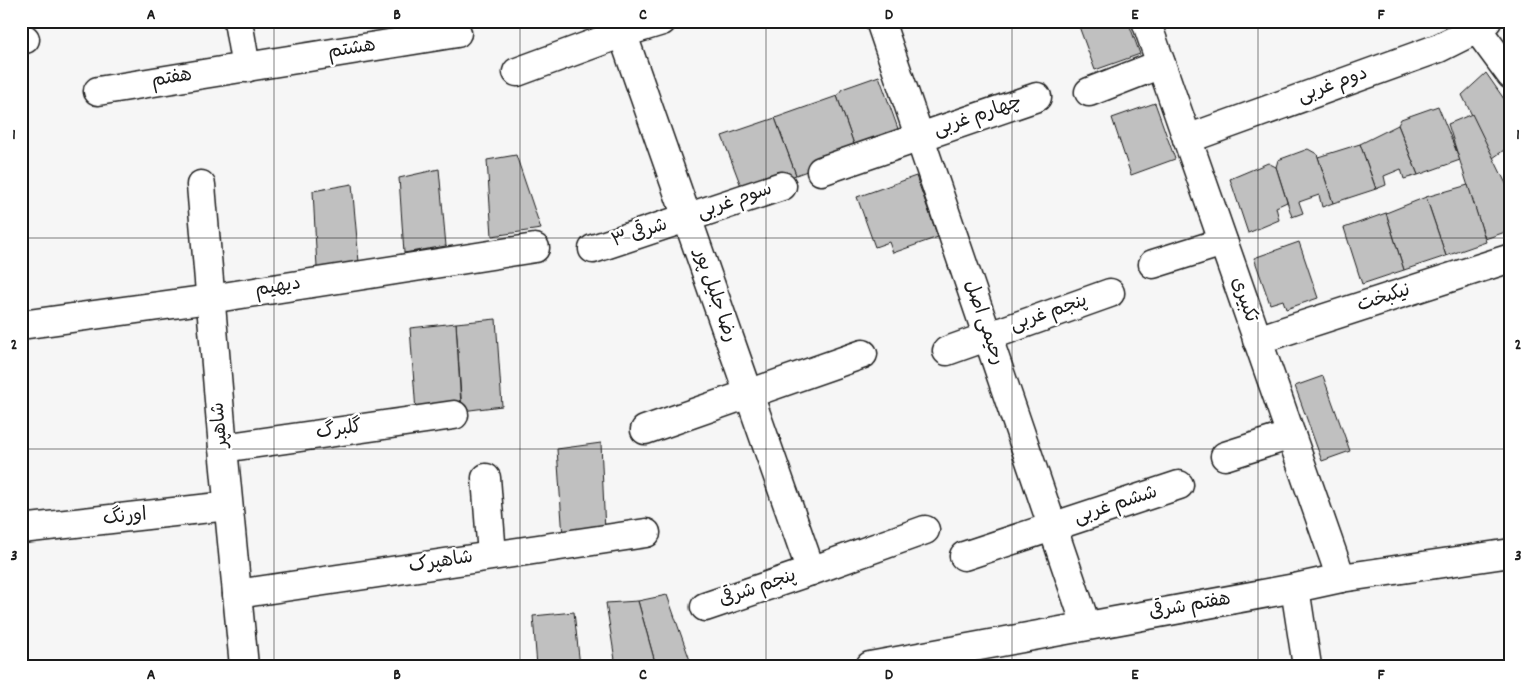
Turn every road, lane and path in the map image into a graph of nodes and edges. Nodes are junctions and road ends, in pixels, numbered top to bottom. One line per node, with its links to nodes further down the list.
1 (238, 21): 9 (street)
2 (662, 21): 6 (street)
3 (880, 21): 15 (street, رحیمی اصل)
4 (1146, 21): 8 (street, تکبیری)
5 (1482, 25): 11 (street); 16 (street, دوم غربی)
6 (621, 27): 10 (street); 20 (street, رضا جلیل پور)
7 (457, 32): 9 (street, هشتم)
8 (1161, 64): 13 (street); 16 (street, تکبیری)
9 (246, 68): 12 (street, هفتم)
10 (517, 72)
11 (1511, 75)
12 (98, 91)
13 (1089, 92)
14 (1037, 97): 15 (street, چهارم غربی)
15 (920, 137): 17 (street, چهارم غربی); 29 (street, رحیمی اصل)
16 (1187, 139): 21 (street, تکبیری)
17 (821, 171)
18 (201, 185): 27 (street, شاهپر)
19 (782, 186): 20 (street, سوم غربی)
20 (687, 218): 23 (street, ۳ شرقی); 33 (street, رضا جلیل پور)
21 (1223, 242): 25 (street); 30 (street, تکبیری)
22 (534, 248): 27 (street, دیهیم)
23 (592, 249)
24 (1511, 258): 30 (street, نیکبخت)
25 (1153, 264)
26 (1110, 293): 29 (street, پنجم غربی)
27 (210, 299): 28 (street, دیهیم); 37 (street, شاهپر)
28 (21, 326)
29 (988, 336): 31 (street); 42 (street, رحیمی اصل)
30 (1257, 340): 36 (street, تکبیری)
31 (947, 351)
32 (863, 354): 33 (street)
33 (749, 395): 35 (street); 49 (street, رضا جلیل پور)
34 (454, 415): 37 (street, گلبرگ)
35 (645, 430)
36 (1291, 435): 38 (street); 50 (street, تکبیری)
37 (223, 448): 41 (street, شاهپر)
38 (1226, 456)
39 (486, 478): 47 (street)
40 (1180, 485): 42 (street, ششم غربی)
41 (228, 506): 43 (street, اورنگ); 52 (street, شاهپر)
42 (1053, 527): 48 (street, ششم غربی); 54 (street, رحیمی اصل)
43 (21, 529)
44 (924, 530): 49 (street)
45 (646, 533): 47 (street, شاهپرک)
46 (1511, 553): 50 (street, هفتم شرقی)
47 (492, 555): 52 (street, شاهپرک)
48 (964, 556)
49 (811, 571): 53 (street, پنجم شرقی)
50 (1341, 578): 51 (street, هفتم شرقی)
51 (1295, 588): 54 (street, هفتم شرقی); 57 (street)
52 (237, 594): 55 (street, شاهپر)
53 (705, 607)
54 (1086, 625): 56 (street, هفتم شرقی)
55 (244, 666)
56 (870, 666)
57 (1307, 666)

